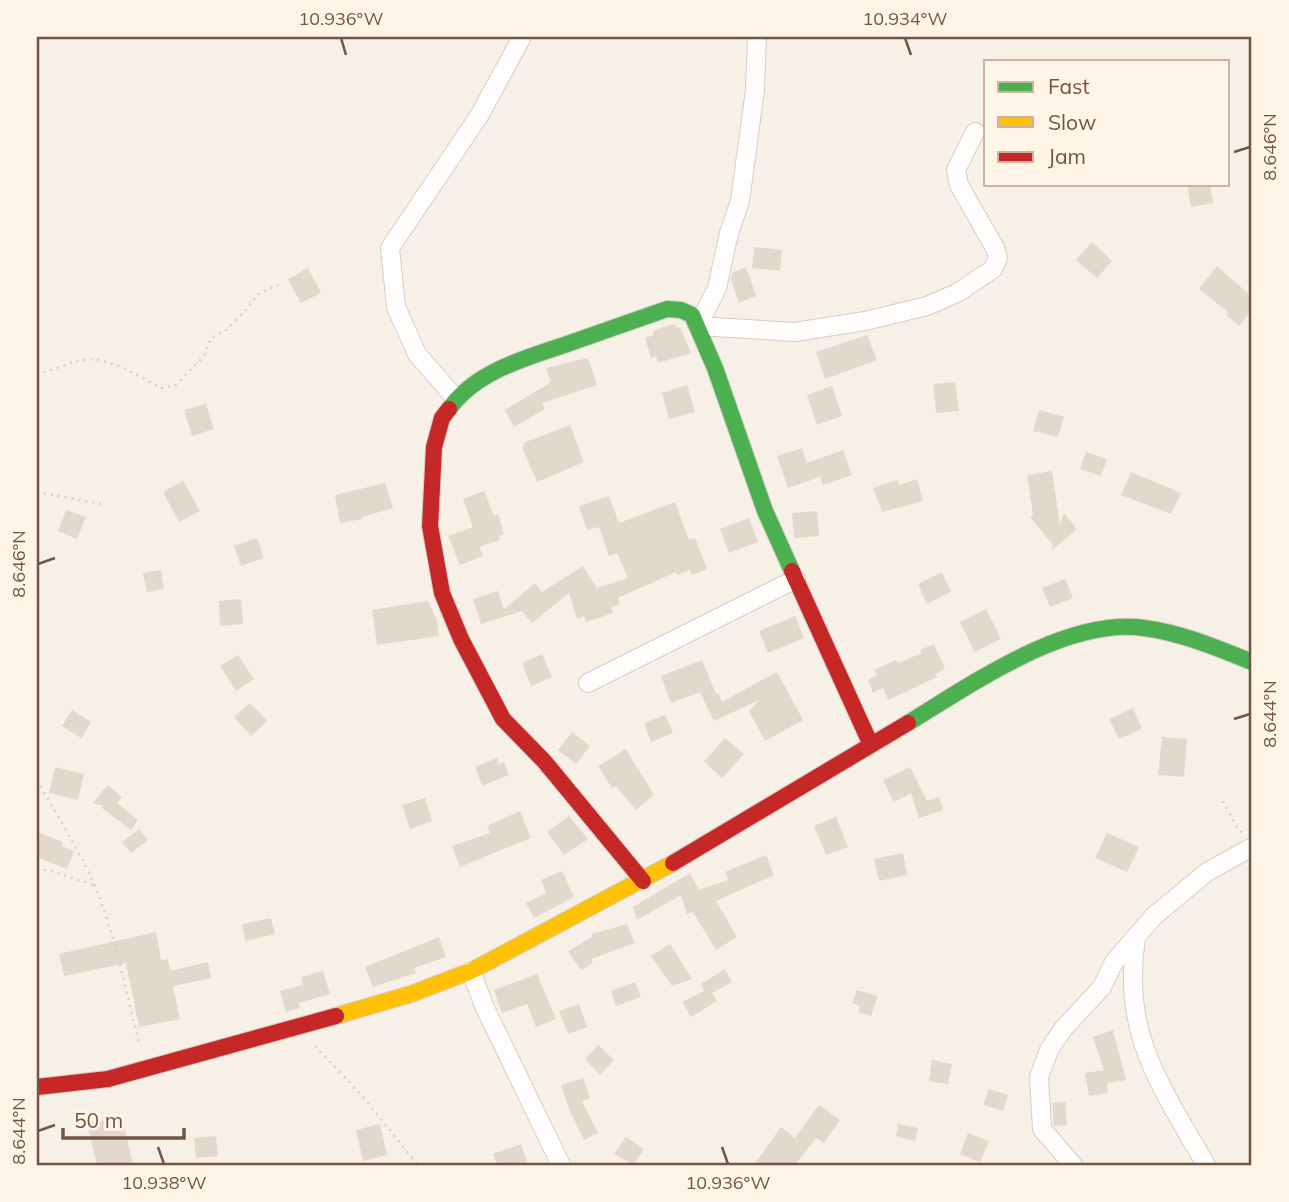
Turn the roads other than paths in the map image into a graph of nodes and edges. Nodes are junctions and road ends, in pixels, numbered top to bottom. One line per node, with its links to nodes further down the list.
1 (522, 37): 5 (street)
2 (758, 37): 4 (street)
3 (975, 132): 4 (street)
4 (698, 326): 5 (main road); 6 (main road)
5 (456, 399): 11 (main road)
6 (796, 579): 8 (street); 9 (main road)
7 (1252, 662): 9 (main road)
8 (587, 683)
9 (872, 745): 11 (main road)
10 (1249, 841): 12 (street)
11 (643, 881): 13 (main road)
12 (1136, 937): 16 (street); 17 (street)
13 (471, 971): 14 (main road); 15 (street)
14 (37, 1087)
15 (561, 1165)
16 (1073, 1165)
17 (1206, 1165)

